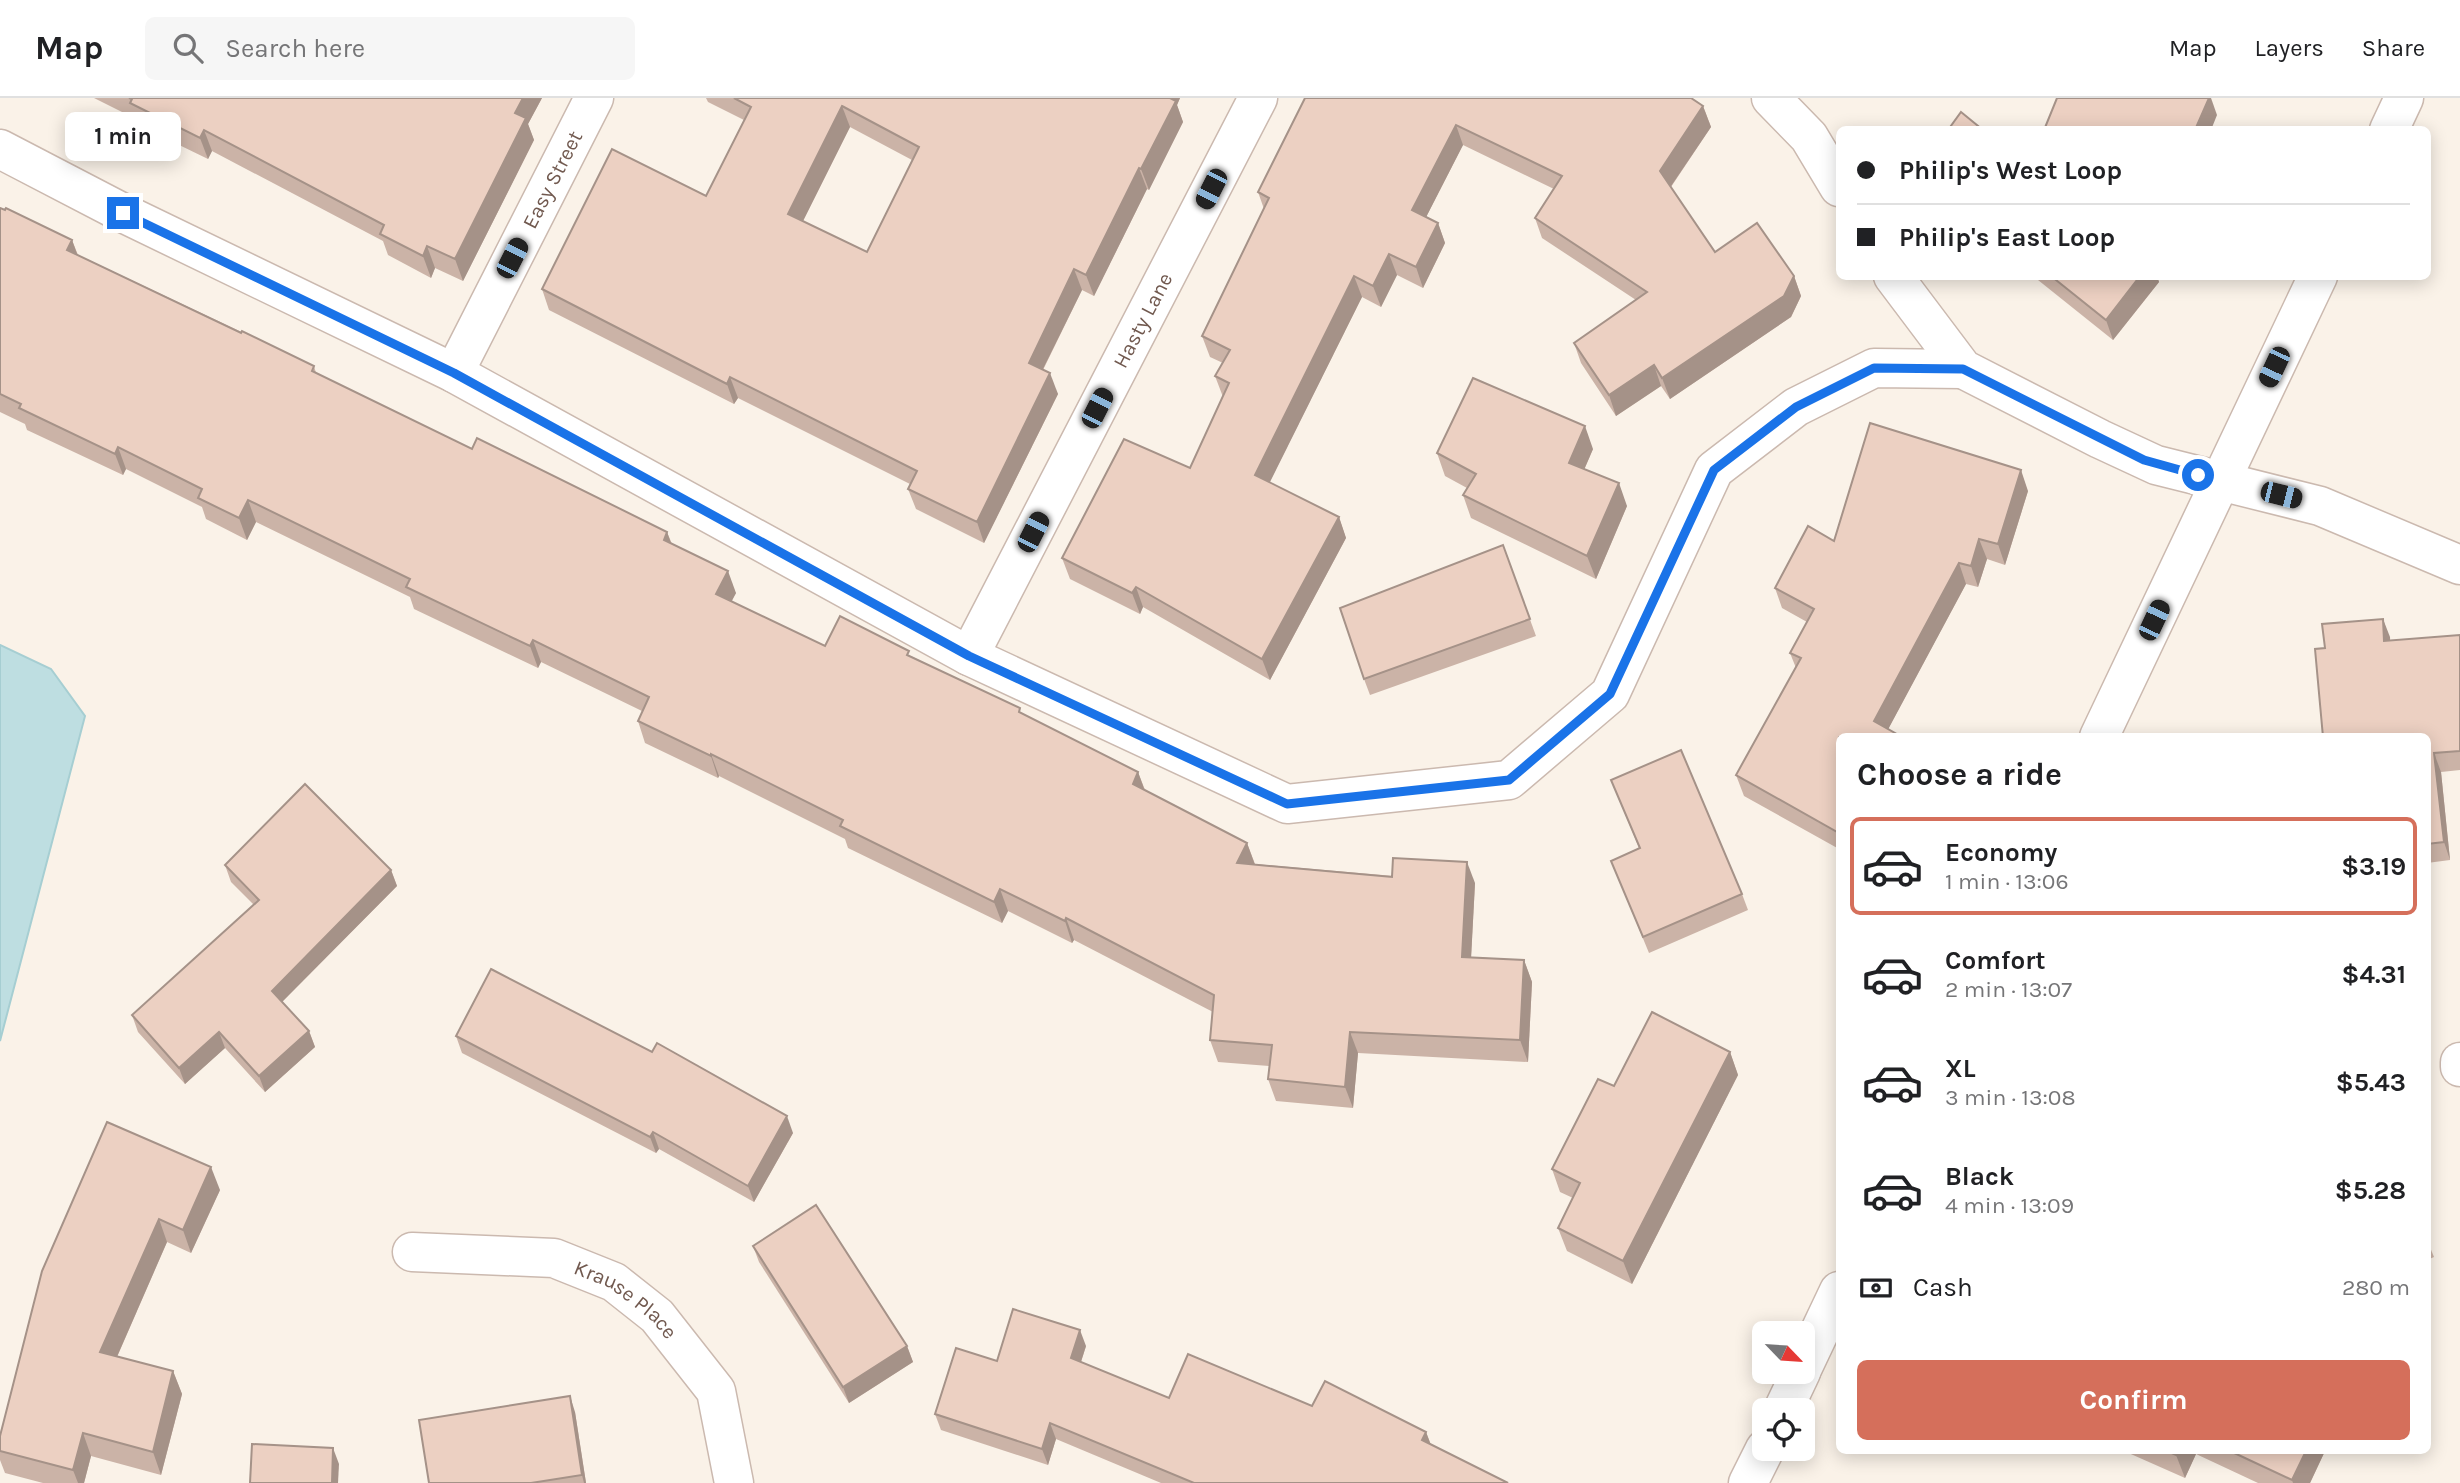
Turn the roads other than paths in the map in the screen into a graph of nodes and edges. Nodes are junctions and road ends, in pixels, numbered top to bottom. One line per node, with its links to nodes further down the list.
1 (594, 98): 11 (street, Easy Street)
2 (1258, 98): 14 (street, Hasty Lane)
3 (1771, 98): 7 (street)
4 (2404, 98): 5 (street)
5 (2391, 126)
6 (0, 149): 11 (street)
7 (1836, 182)
8 (1896, 280): 10 (street)
9 (2316, 280): 12 (street)
10 (1963, 369): 12 (street); 14 (street)
11 (454, 373): 14 (street)
12 (2219, 480): 13 (street); 15 (street)
13 (2460, 565)
14 (969, 656)
15 (2101, 733)
16 (412, 1252): 20 (street, Krause Place)
17 (1836, 1297): 18 (street)
18 (1815, 1343)
19 (1759, 1461): 21 (street)
20 (734, 1483)
21 (1748, 1483)

